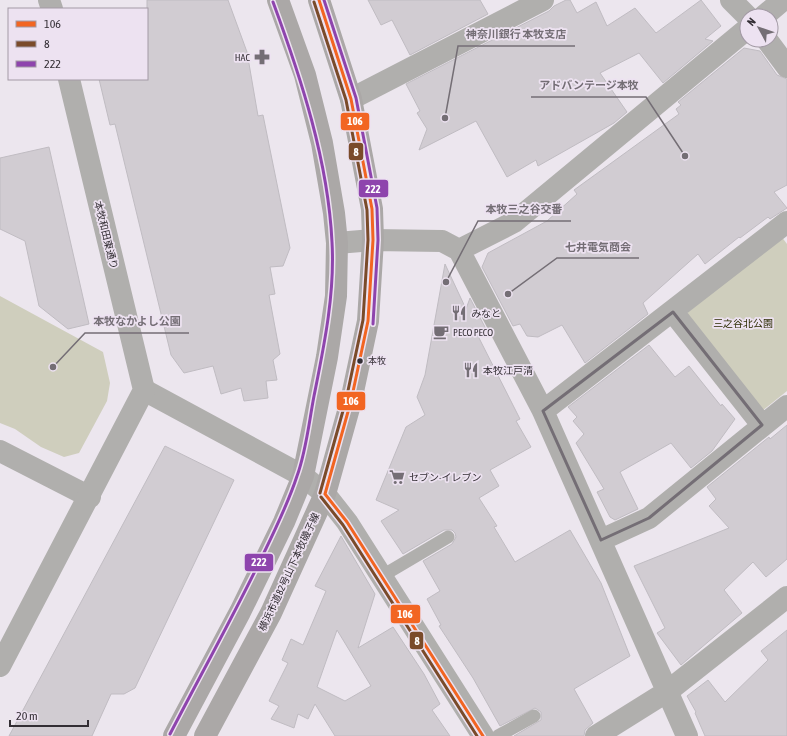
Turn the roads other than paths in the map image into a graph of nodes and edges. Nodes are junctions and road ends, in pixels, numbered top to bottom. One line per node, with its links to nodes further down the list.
1 (278, 0): 15 (main road)
2 (543, 0): 12 (street)
3 (731, 0): 6 (street)
4 (783, 0): 7 (street)
5 (322, 1): 12 (main road, 横浜市道82号山下本牧磯子線)
6 (739, 8)
7 (774, 8)
8 (739, 36): 16 (street)
9 (773, 48): 10 (street)
10 (787, 67)
11 (69, 80): 18 (street, 本牧和田東通り)
12 (351, 99): 14 (main road, 横浜市道82号山下本牧磯子線)
13 (787, 222): 17 (street)
14 (374, 240): 15 (street); 16 (street); 24 (main road, 横浜市道82号山下本牧磯子線)
15 (337, 243): 23 (main road)
16 (459, 250): 20 (street)
17 (673, 312): 20 (street); 21 (street)
18 (144, 390): 23 (street); 25 (street)
19 (787, 406): 21 (street)
20 (543, 411): 27 (street)
21 (762, 425): 27 (street)
22 (0, 451): 25 (street)
23 (303, 476): 24 (street); 33 (main road)
24 (325, 494): 28 (street); 34 (main road, 横浜市道82号山下本牧磯子線)
25 (90, 497): 30 (street)
26 (448, 537): 28 (lane)
27 (601, 540): 31 (street)
28 (382, 576): 35 (street)
29 (787, 597): 31 (street)
30 (0, 666)
31 (668, 691): 37 (street); 38 (street)
32 (534, 716): 36 (lane)
33 (174, 736)
34 (205, 736)
35 (483, 736)
36 (498, 736)
37 (596, 736)
38 (687, 736)

